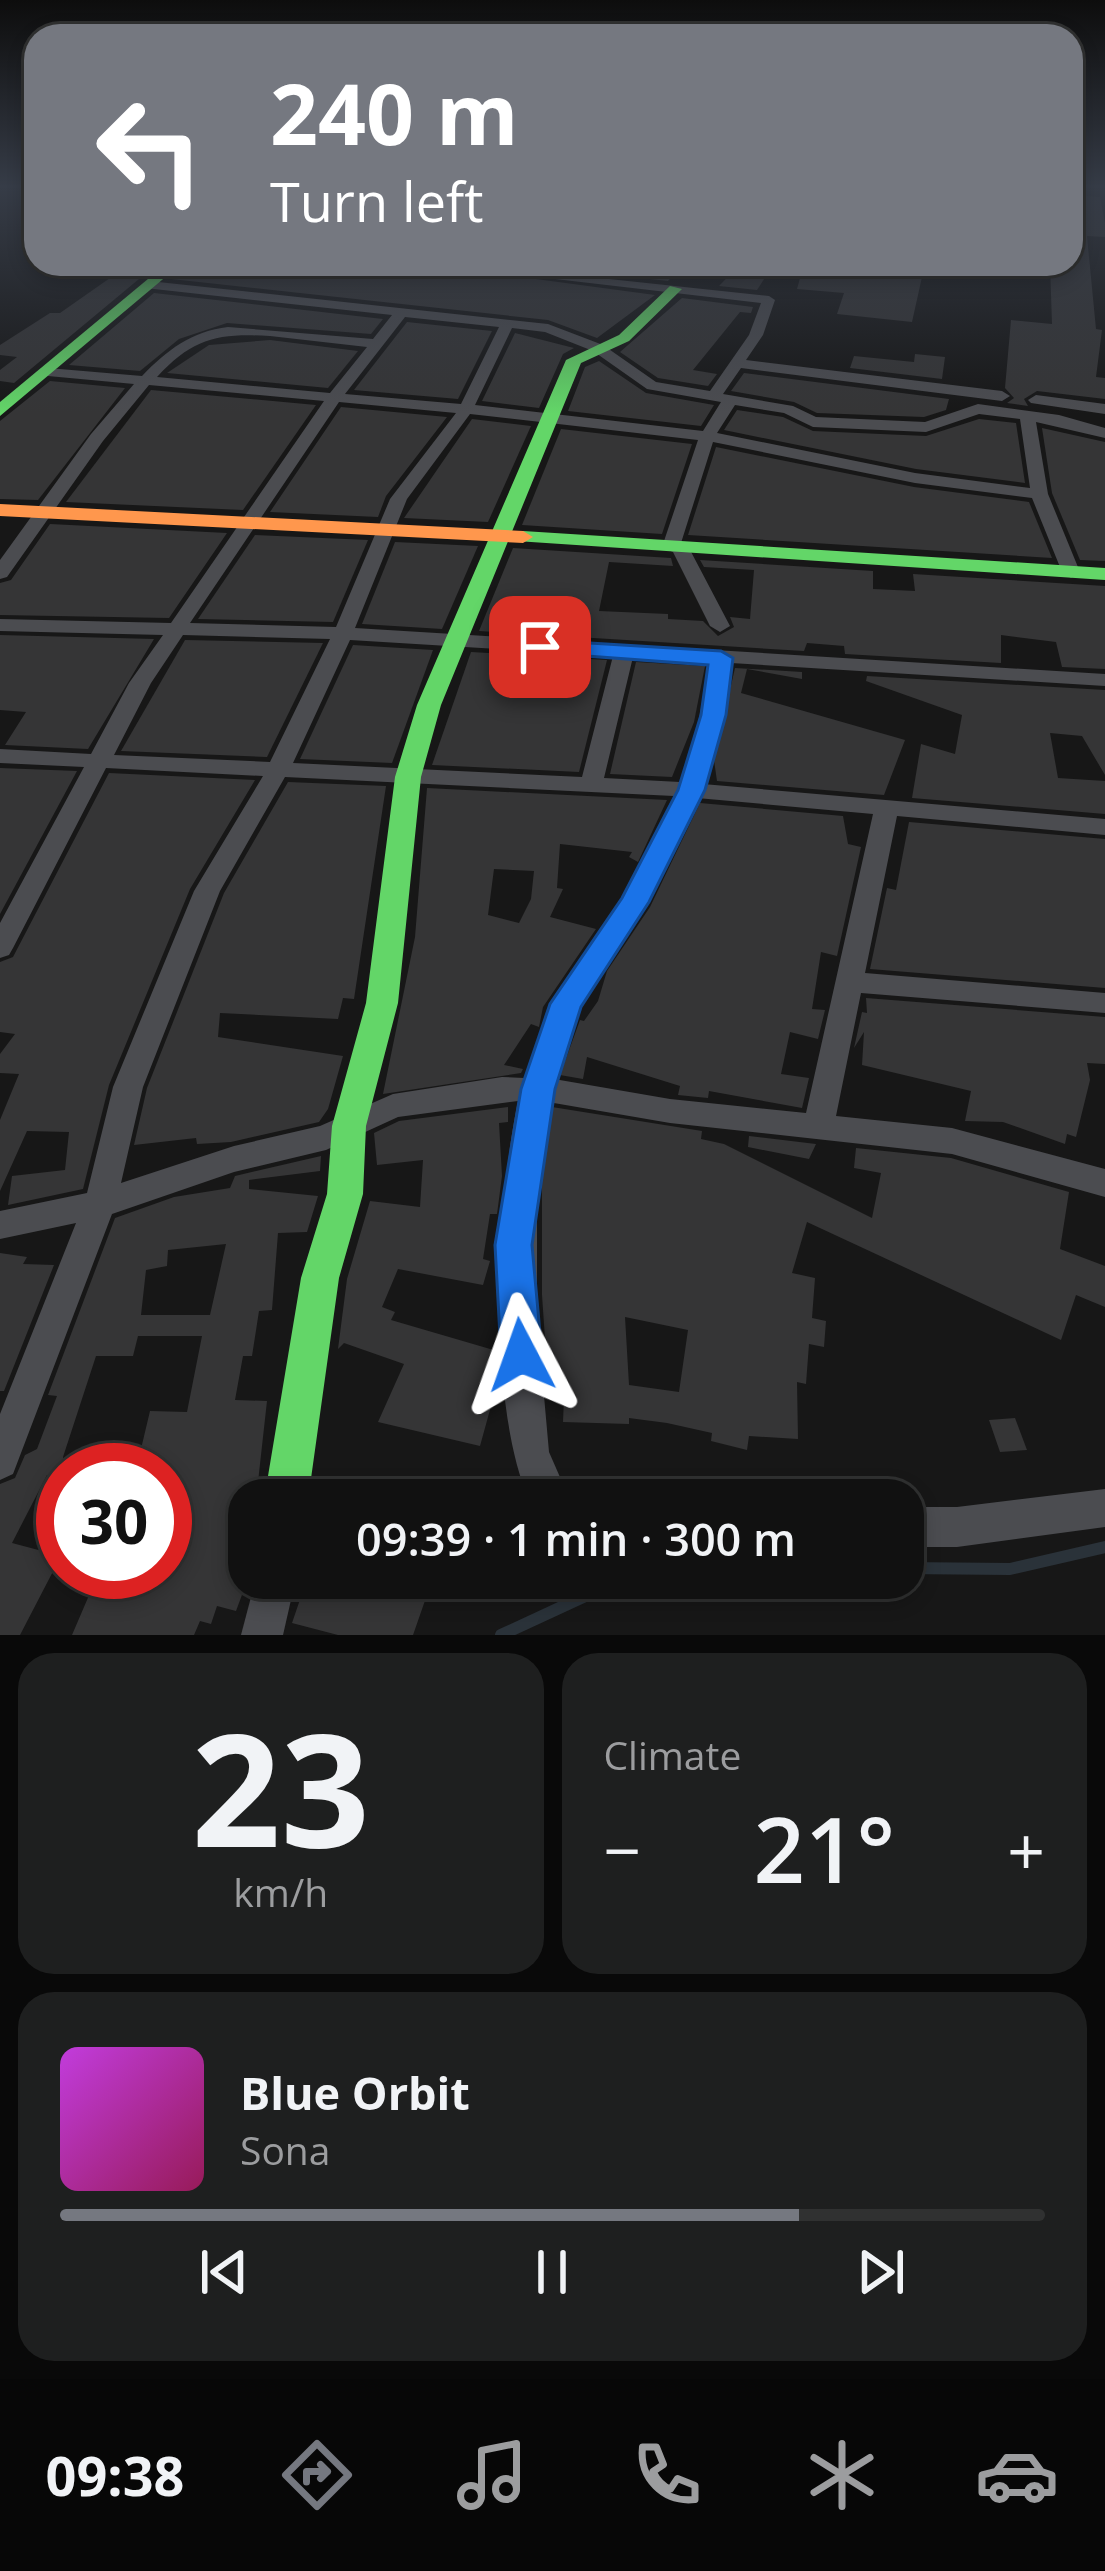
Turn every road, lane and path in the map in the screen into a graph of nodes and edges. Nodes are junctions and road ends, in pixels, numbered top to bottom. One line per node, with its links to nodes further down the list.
1 (160, 276): 5 (street)
2 (549, 276): 4 (street)
3 (592, 276): 4 (street)
4 (588, 280): 6 (street)
5 (149, 285): 7 (street); 14 (street)
6 (675, 290): 12 (street); 13 (street)
7 (245, 295): 8 (street); 10 (street)
8 (403, 310): 9 (street); 11 (street)
9 (508, 322): 12 (street); 21 (street)
10 (207, 333): 11 (street); 15 (street)
11 (376, 344): 17 (street)
12 (598, 348): 16 (street); 23 (street)
13 (736, 363): 16 (street); 18 (street)
14 (48, 372): 15 (street); 20 (street)
15 (149, 378): 17 (street); 28 (street)
16 (723, 396): 18 (street); 25 (street)
17 (334, 398): 21 (street); 29 (street)
18 (979, 401): 19 (street); 22 (street)
19 (1105, 409)
20 (0, 411)
21 (465, 411): 23 (street); 30 (street)
22 (1027, 414): 24 (street); 26 (street)
23 (553, 417): 25 (street); 31 (street)
24 (1105, 433)
25 (707, 436): 26 (street); 32 (street)
26 (1039, 494): 33 (street)
27 (0, 510): 28 (street)
28 (44, 511): 29 (street); 34 (street)
29 (255, 521): 30 (street); 38 (street)
30 (389, 528): 31 (street); 39 (street)
31 (500, 536): 32 (street); 40 (street)
32 (676, 548): 33 (street); 37 (street)
33 (1071, 572): 35 (street)
34 (0, 573)
35 (1105, 574)
36 (0, 625): 38 (street)
37 (720, 626)
38 (182, 627): 39 (street); 45 (street)
39 (341, 633): 40 (street); 46 (street)
40 (457, 641): 41 (street); 47 (street)
41 (624, 652): 42 (street); 48 (street)
42 (721, 658): 43 (street); 49 (street)
43 (1105, 680)
44 (0, 756): 45 (street)
45 (100, 759): 46 (street); 52 (street)
46 (278, 770): 47 (street); 59 (street)
47 (408, 776): 48 (street); 57 (street)
48 (591, 786): 49 (street)
49 (692, 790): 50 (street); 55 (street)
50 (886, 811): 51 (street); 53 (street)
51 (1105, 827)
52 (0, 947)
53 (847, 982): 54 (street); 56 (street)
54 (1105, 1004)
55 (538, 1089): 56 (street); 57 (street); 63 (street)
56 (818, 1124): 58 (street)
57 (349, 1126): 59 (street); 62 (street)
58 (1105, 1183)
59 (100, 1204): 60 (street); 61 (street)
60 (0, 1225)
61 (0, 1462)
62 (289, 1479)
63 (537, 1479)
64 (1105, 1508): 65 (street)
65 (924, 1527)
66 (271, 1599): 67 (street)
67 (262, 1635)

